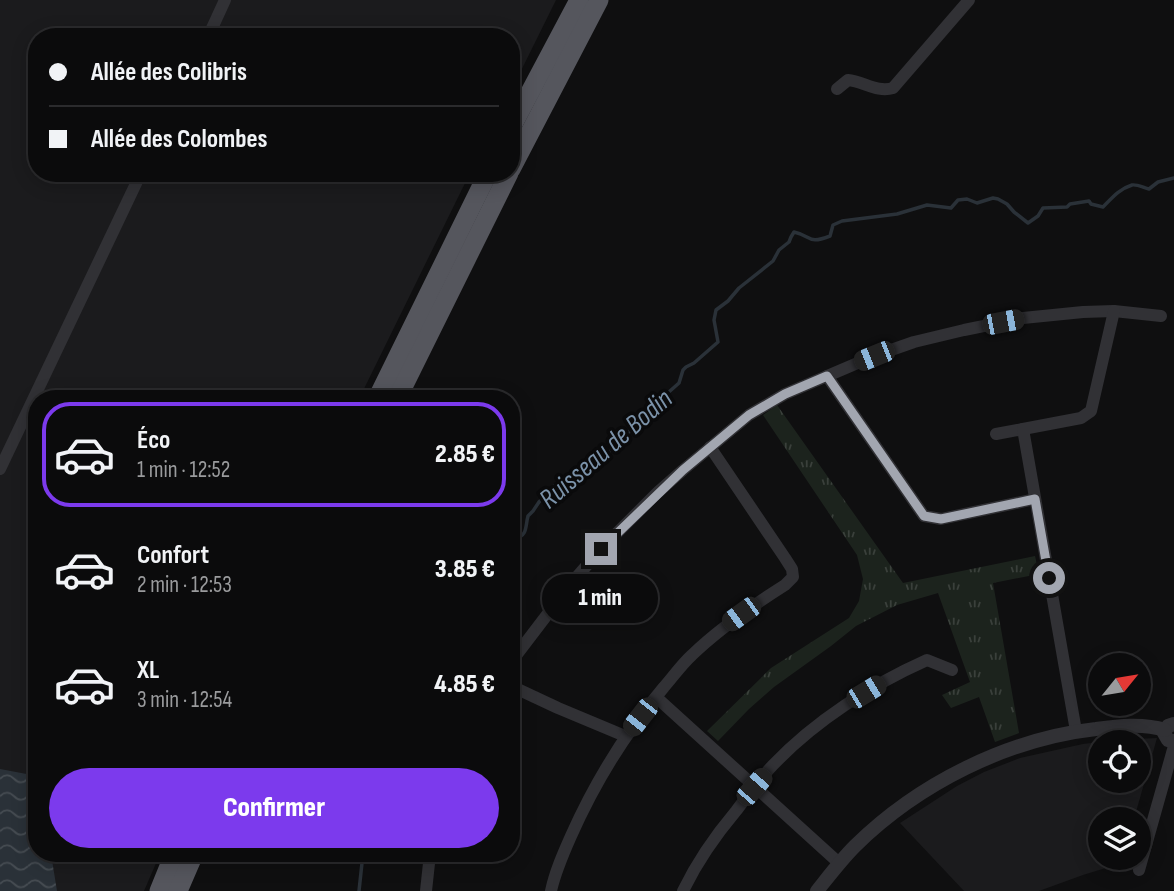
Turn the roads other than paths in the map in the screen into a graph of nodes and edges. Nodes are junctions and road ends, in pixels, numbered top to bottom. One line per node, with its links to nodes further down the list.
1 (225, 0): 6 (street)
2 (564, 0): 8 (highway)
3 (579, 0): 8 (highway)
4 (599, 0): 10 (highway)
5 (969, 0): 7 (street)
6 (212, 28)
7 (837, 89)
8 (527, 96): 9 (highway)
9 (520, 110)
10 (520, 152)
11 (137, 182): 17 (street)
12 (484, 182): 18 (highway)
13 (505, 182): 19 (highway)
14 (1114, 311): 15 (street); 16 (street); 21 (street)
15 (1161, 316)
16 (827, 376): 23 (street); 25 (street)
17 (38, 390)
18 (381, 390)
19 (401, 390)
20 (28, 410): 24 (street)
21 (1023, 429): 22 (street); 25 (street)
22 (996, 434)
23 (710, 447): 26 (street); 29 (street)
24 (0, 469)
25 (1035, 499): 30 (street)
26 (520, 650)
27 (952, 670): 33 (street)
28 (520, 690): 32 (street)
29 (656, 697): 32 (street); 33 (street)
30 (1076, 731): 31 (street); 38 (street)
31 (1171, 734): 34 (street)
32 (625, 736): 42 (street)
33 (754, 787): 38 (street); 43 (street)
34 (1151, 827)
35 (171, 862): 39 (highway)
36 (191, 862): 40 (highway)
37 (429, 862): 41 (street)
38 (839, 863): 44 (street)
39 (159, 891)
40 (178, 891)
41 (426, 891)
42 (551, 891)
43 (683, 891)
44 (817, 891)

